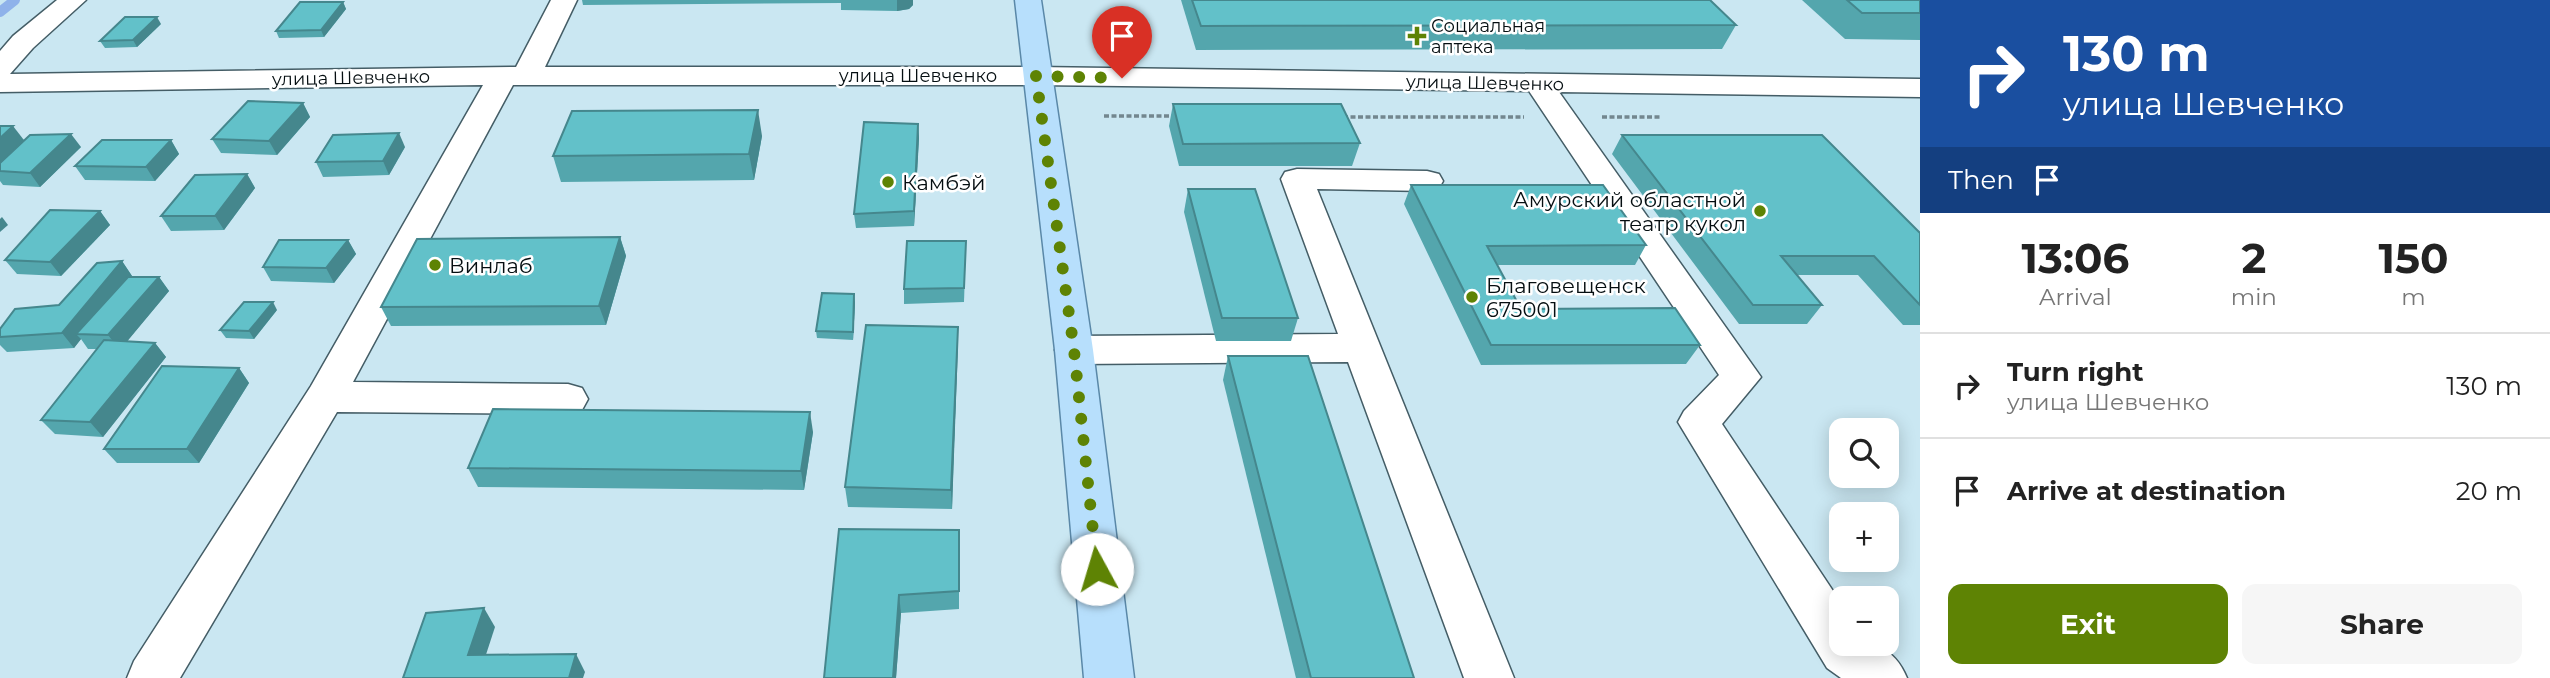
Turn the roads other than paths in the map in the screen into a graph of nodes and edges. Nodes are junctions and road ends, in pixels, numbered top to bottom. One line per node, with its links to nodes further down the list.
1 (73, 0): 4 (street)
2 (564, 0): 5 (street)
3 (1028, 0): 6 (main road)
4 (0, 68)
5 (514, 76): 6 (street, улица Шевченко); 7 (street, улица Шевченко); 14 (street)
6 (1036, 76): 8 (street, улица Шевченко); 13 (main road)
7 (0, 83)
8 (1538, 83): 9 (street, улица Шевченко); 19 (street)
9 (1905, 88): 10 (street)
10 (1920, 113)
11 (1427, 181): 12 (street)
12 (1362, 348): 13 (street); 18 (street)
13 (1074, 350): 17 (main road)
14 (324, 397): 15 (street); 16 (street)
15 (568, 398)
16 (152, 678)
17 (1109, 678)
18 (1489, 678)
19 (1882, 678)

